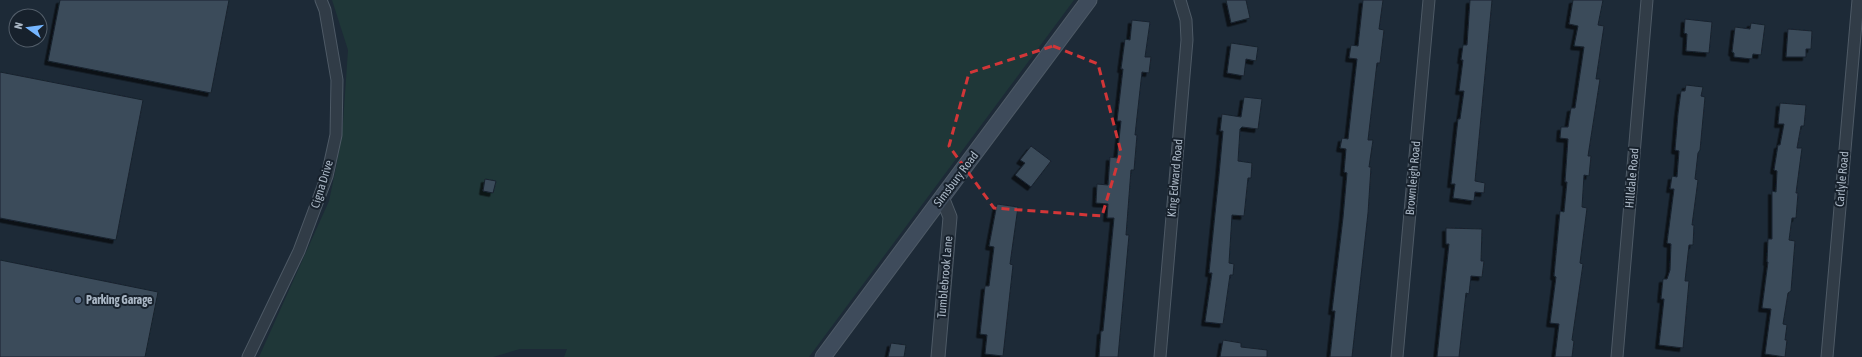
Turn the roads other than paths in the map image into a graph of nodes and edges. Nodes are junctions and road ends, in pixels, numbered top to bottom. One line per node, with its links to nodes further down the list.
1 (321, 0): 8 (street, Cigna Drive)
2 (1089, 0): 7 (main road, Simsbury Road)
3 (1180, 0): 11 (street, King Edward Road)
4 (1429, 0): 12 (street, Brownleigh Road)
5 (1647, 0): 13 (street, Hilldale Road)
6 (1855, 0): 14 (street, Carlyle Road)
7 (942, 197): 9 (main road, Simsbury Road); 10 (street, Tumblebrook Lane)
8 (248, 357)
9 (823, 357)
10 (938, 357)
11 (1160, 357)
12 (1396, 357)
13 (1617, 357)
14 (1826, 357)

